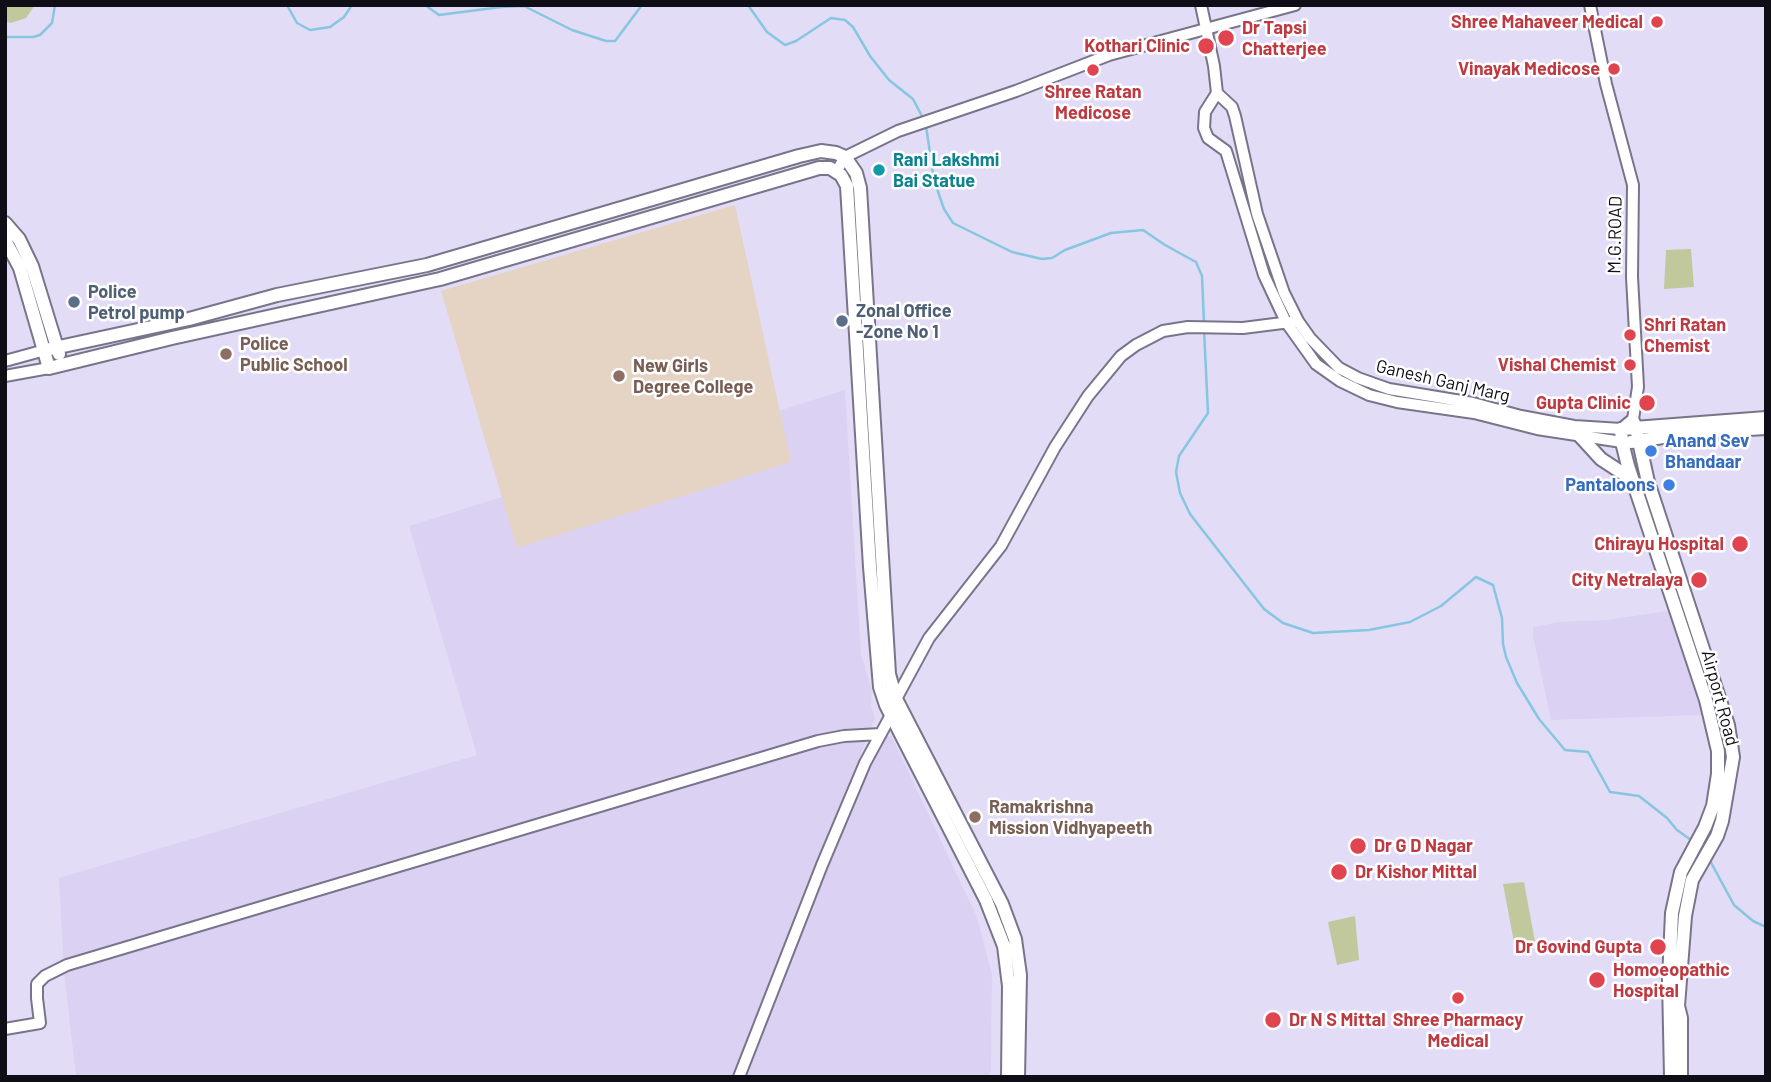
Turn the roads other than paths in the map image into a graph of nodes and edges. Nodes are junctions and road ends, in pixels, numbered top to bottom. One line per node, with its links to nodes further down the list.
1 (1201, 5): 4 (street)
2 (1295, 5): 4 (street)
3 (1590, 5): 16 (street, M.G.ROAD)
4 (1206, 27): 5 (street); 6 (street)
5 (1217, 93): 10 (street, Ganesh Ganj Marg); 10 (street)
6 (845, 157): 7 (street); 11 (main road); 23 (main road)
7 (836, 172): 13 (main road); 24 (main road)
8 (5, 223): 11 (main road)
9 (5, 240): 11 (main road)
10 (1292, 322): 18 (street, Ganesh Ganj Marg); 19 (street); 23 (street)
11 (51, 349): 12 (street); 13 (main road)
12 (5, 361)
13 (56, 366): 14 (street)
14 (5, 376)
15 (1766, 418): 16 (main road, Ganesh Ganj Marg)
16 (1635, 423): 18 (main road, Ganesh Ganj Marg); 20 (main road)
17 (1766, 428): 20 (main road)
18 (1621, 429): 21 (main road, Airport Road)
19 (1579, 435): 21 (street); 22 (main road)
20 (1638, 441): 21 (main road); 31 (main road)
21 (1622, 442): 22 (main road, Airport Road)
22 (1633, 480): 30 (main road, Airport Road)
23 (896, 699): 24 (street); 29 (main road)
24 (891, 715): 25 (street); 28 (main road)
25 (881, 734): 26 (street); 27 (street)
26 (5, 1029)
27 (739, 1077)
28 (1008, 1077)
29 (1018, 1077)
30 (1671, 1077)
31 (1681, 1077)

